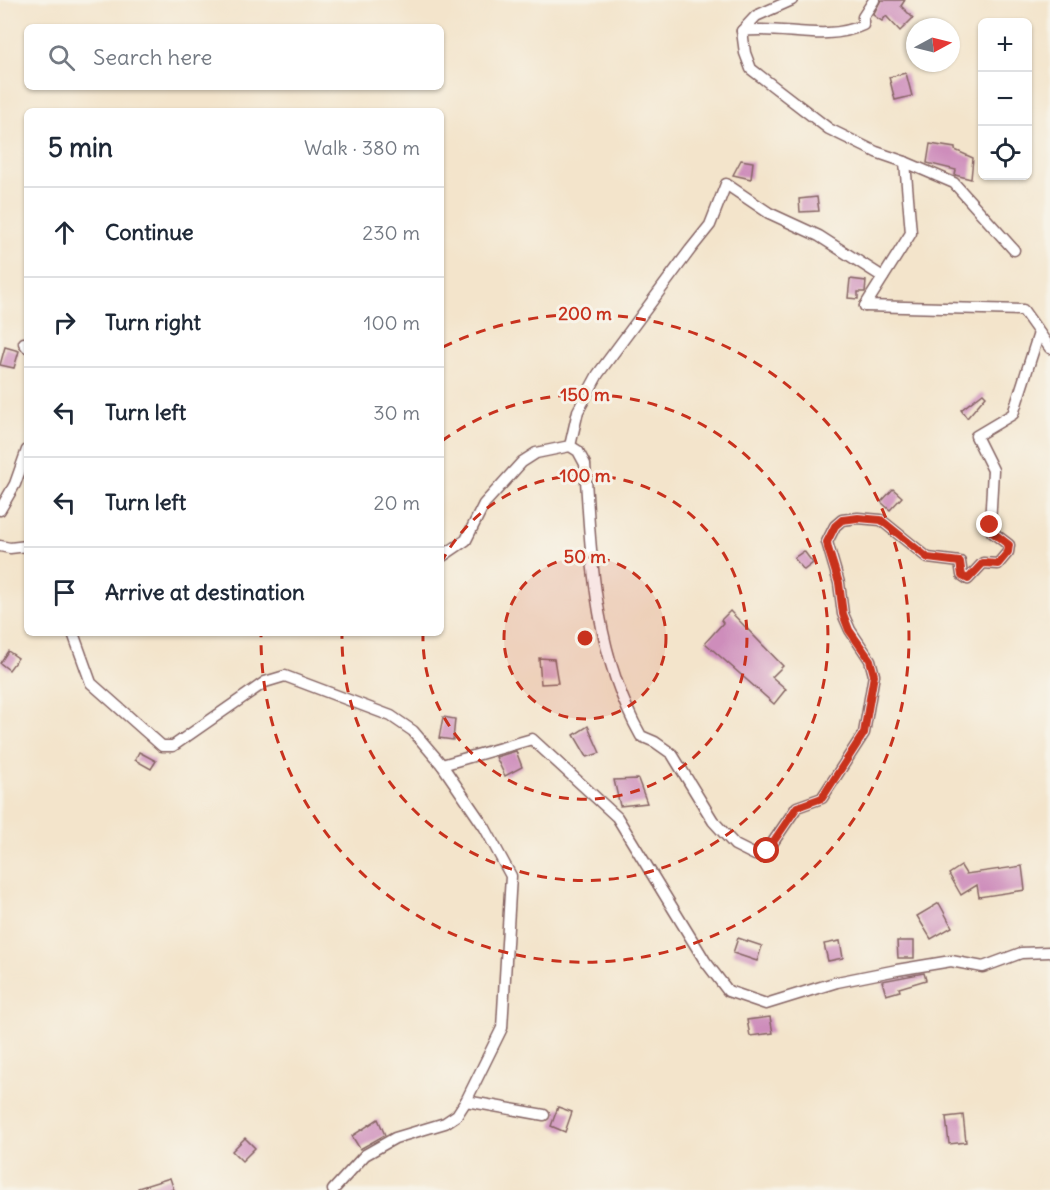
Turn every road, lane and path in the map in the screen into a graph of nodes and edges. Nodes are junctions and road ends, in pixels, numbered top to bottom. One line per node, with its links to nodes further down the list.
1 (792, 0): 3 (street)
2 (874, 0): 3 (street)
3 (742, 31): 4 (street)
4 (905, 162): 5 (street); 6 (street)
5 (1014, 249)
6 (883, 276): 7 (street); 9 (street)
7 (1039, 333): 8 (street); 9 (street)
8 (1050, 348)
9 (570, 446): 14 (street)
10 (24, 458): 11 (street)
11 (0, 510)
12 (0, 546): 13 (street)
13 (24, 546)
14 (444, 555)
15 (74, 636): 16 (street)
16 (442, 765): 17 (street); 18 (street)
17 (1050, 952)
18 (466, 1101): 19 (street); 20 (street)
19 (544, 1115)
20 (333, 1190)

